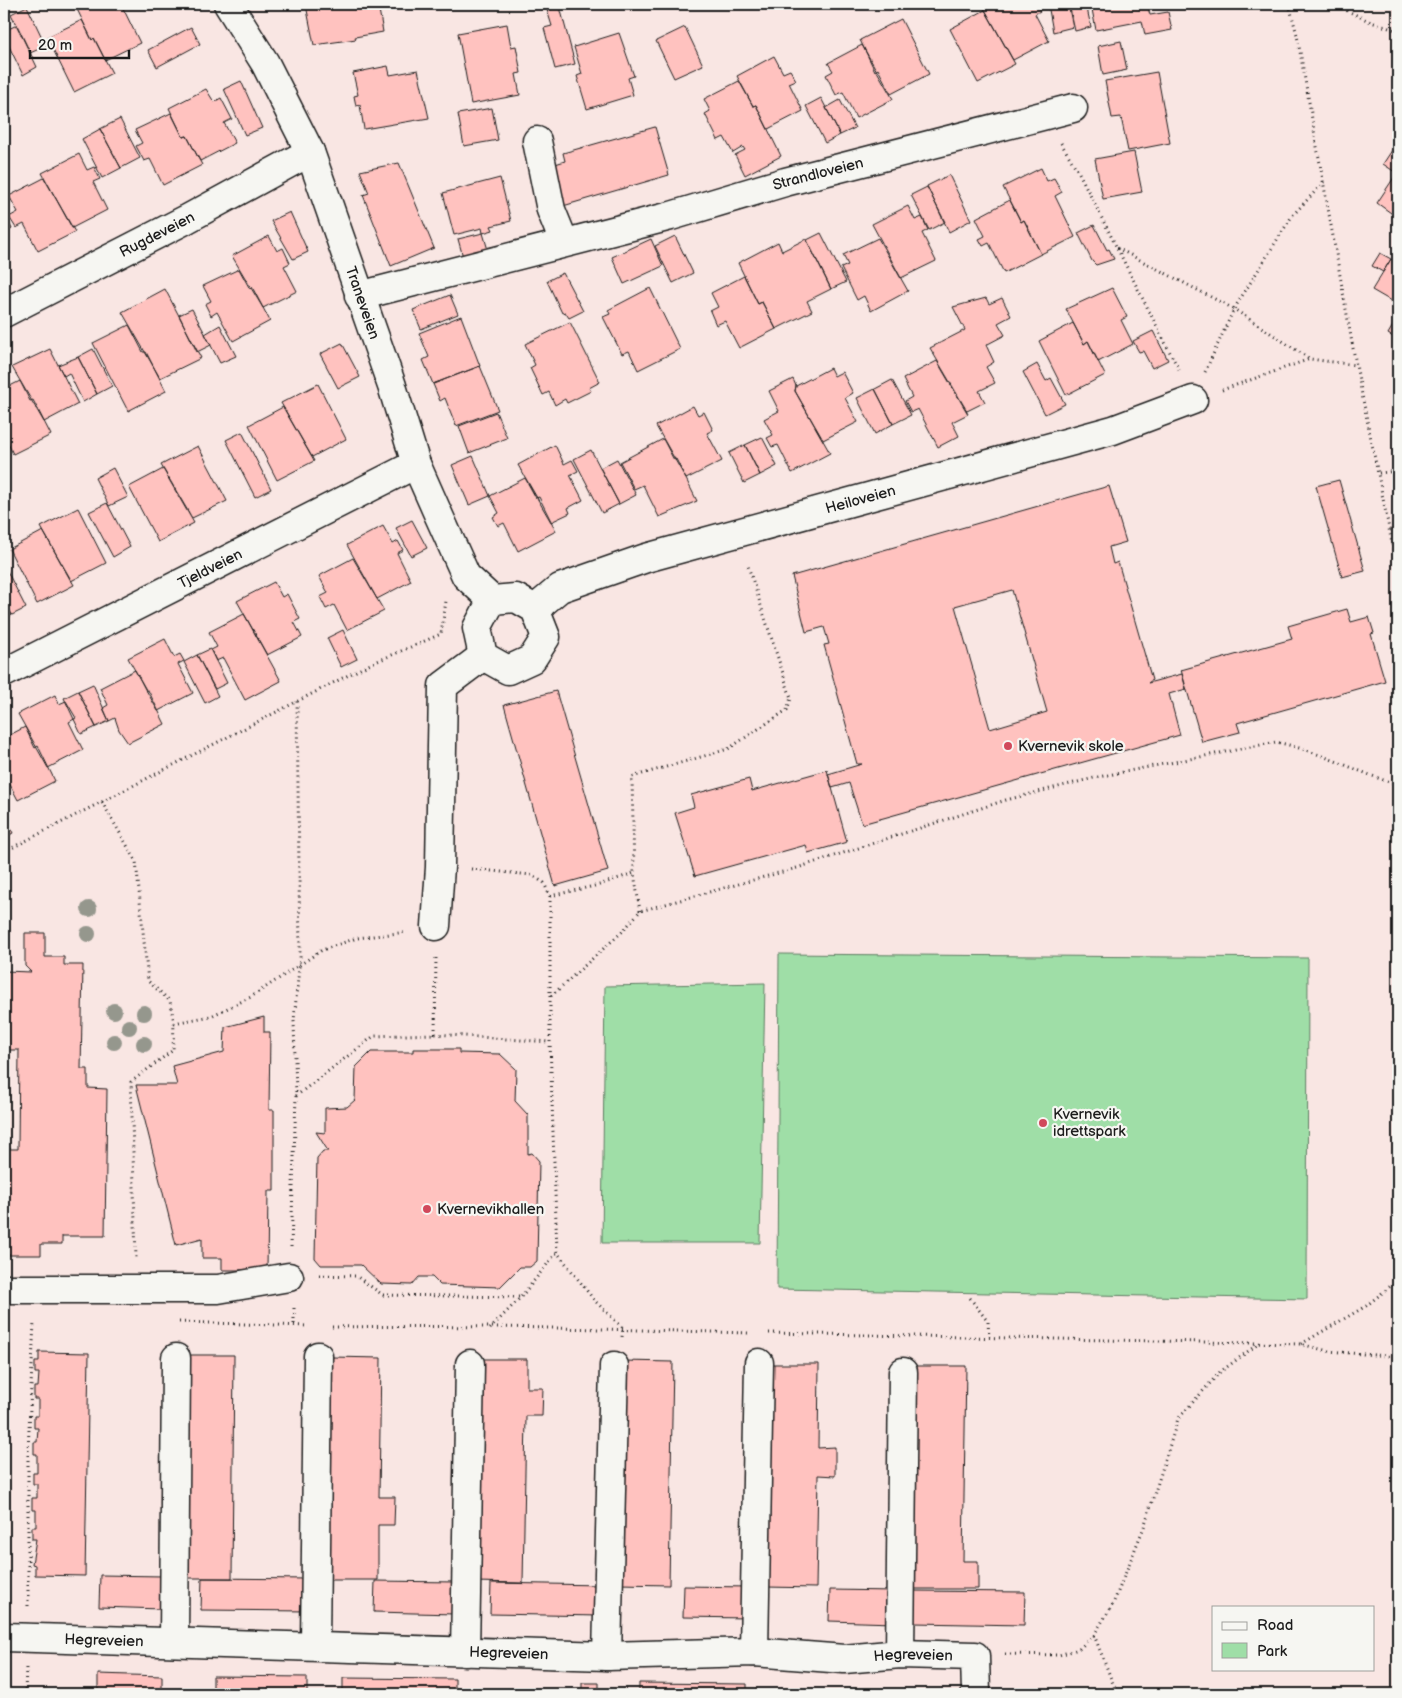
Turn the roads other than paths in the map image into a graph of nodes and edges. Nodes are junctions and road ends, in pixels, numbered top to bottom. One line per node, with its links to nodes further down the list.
1 (228, 4): 4 (street, Traneveien)
2 (1073, 108): 5 (street, Strandloveien)
3 (537, 141): 5 (street)
4 (310, 152): 6 (street, Traneveien); 7 (street, Rugdeveien)
5 (564, 242): 6 (street, Strandloveien)
6 (359, 296): 9 (street, Traneveien)
7 (4, 313)
8 (1193, 400): 11 (street, Heiloveien)
9 (416, 464): 10 (street, Traneveien); 13 (street, Tjeldveien)
10 (492, 600): 11 (street); 12 (street)
11 (535, 609): 12 (street)
12 (483, 656): 14 (street)
13 (4, 673)
14 (436, 926)
15 (290, 1277): 16 (street)
16 (4, 1289)
17 (318, 1356): 25 (street)
18 (176, 1358): 24 (street)
19 (759, 1363): 27 (street)
20 (470, 1364): 26 (street)
21 (614, 1366): 29 (street)
22 (903, 1372): 28 (street)
23 (16, 1637): 24 (street, Hegreveien)
24 (174, 1642): 25 (street, Hegreveien)
25 (315, 1646): 26 (street, Hegreveien)
26 (465, 1652): 29 (street, Hegreveien)
27 (754, 1652): 28 (street, Hegreveien); 29 (street, Hegreveien)
28 (900, 1654): 30 (street, Hegreveien)
29 (607, 1656)
30 (976, 1694)

